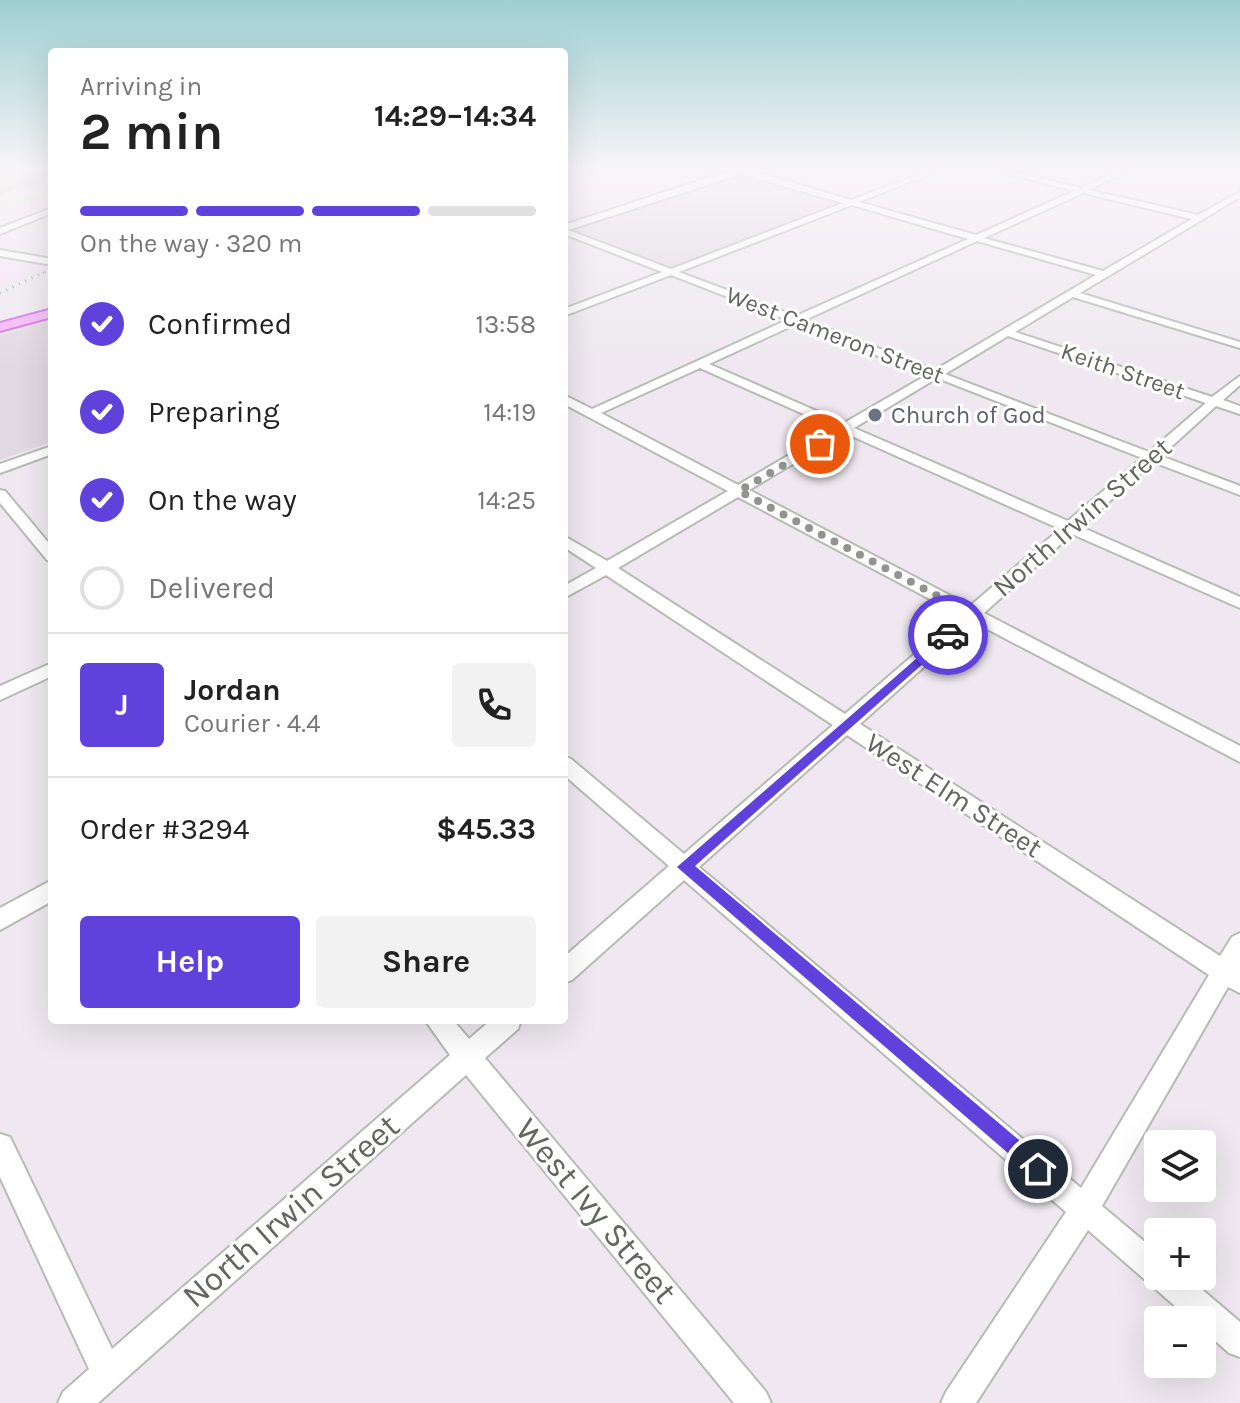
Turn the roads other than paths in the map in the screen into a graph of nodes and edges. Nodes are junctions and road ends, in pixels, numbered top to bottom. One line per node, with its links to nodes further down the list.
1 (578, 235): 9 (street, West Cameron Street)
2 (764, 235): 9 (street)
3 (968, 235): 6 (street)
4 (983, 235): 6 (street)
5 (1170, 235): 10 (street)
6 (977, 238): 10 (street); 14 (street)
7 (0, 253): 8 (street)
8 (48, 261)
9 (670, 272): 12 (street); 14 (street, West Cameron Street)
10 (1103, 274): 11 (street)
11 (1070, 293): 16 (street); 17 (street)
12 (568, 311)
13 (48, 314): 15 (main road)
14 (796, 320): 18 (street); 19 (street, West Cameron Street)
15 (0, 327)
16 (1006, 332): 19 (street); 21 (street, Keith Street)
17 (1240, 345)
18 (700, 364): 24 (street); 25 (street)
19 (938, 375): 25 (street); 27 (street, West Cameron Street)
20 (1240, 379): 21 (street, North Irwin Street)
21 (1215, 402): 23 (street, Keith Street); 27 (street, North Irwin Street)
22 (568, 403): 24 (street)
23 (1240, 410)
24 (592, 413): 29 (street)
25 (846, 429): 29 (street); 32 (street)
26 (48, 451): 28 (street)
27 (1151, 457): 30 (street, West Cameron Street); 32 (street, North Irwin Street)
28 (0, 469)
29 (739, 491): 35 (street); 38 (street)
30 (1240, 491)
31 (0, 494): 34 (street)
32 (1071, 528): 37 (street); 38 (street, North Irwin Street)
33 (568, 543): 35 (street, West Elm Street)
34 (48, 552)
35 (607, 568): 36 (street); 41 (street, West Elm Street)
36 (568, 591)
37 (1240, 603)
38 (972, 614): 41 (street, North Irwin Street); 42 (street)
39 (48, 671): 40 (street)
40 (0, 694)
41 (846, 725): 44 (street, North Irwin Street); 49 (street, West Elm Street)
42 (1240, 755)
43 (568, 767): 44 (street)
44 (684, 867): 48 (street, North Irwin Street); 54 (street)
45 (48, 892): 46 (street)
46 (0, 920)
47 (1240, 944): 49 (street)
48 (568, 968)
49 (1232, 977): 54 (street)
50 (440, 1024): 52 (street, West Ivy Street)
51 (504, 1024): 52 (street, North Irwin Street)
52 (467, 1057): 58 (street, North Irwin Street); 60 (street, West Ivy Street)
53 (0, 1147): 58 (street)
54 (1085, 1209): 55 (street); 61 (street)
55 (1144, 1260)
56 (1179, 1290): 57 (street)
57 (1240, 1342)
58 (107, 1373): 59 (street, North Irwin Street)
59 (74, 1403)
60 (755, 1403)
61 (957, 1403)

